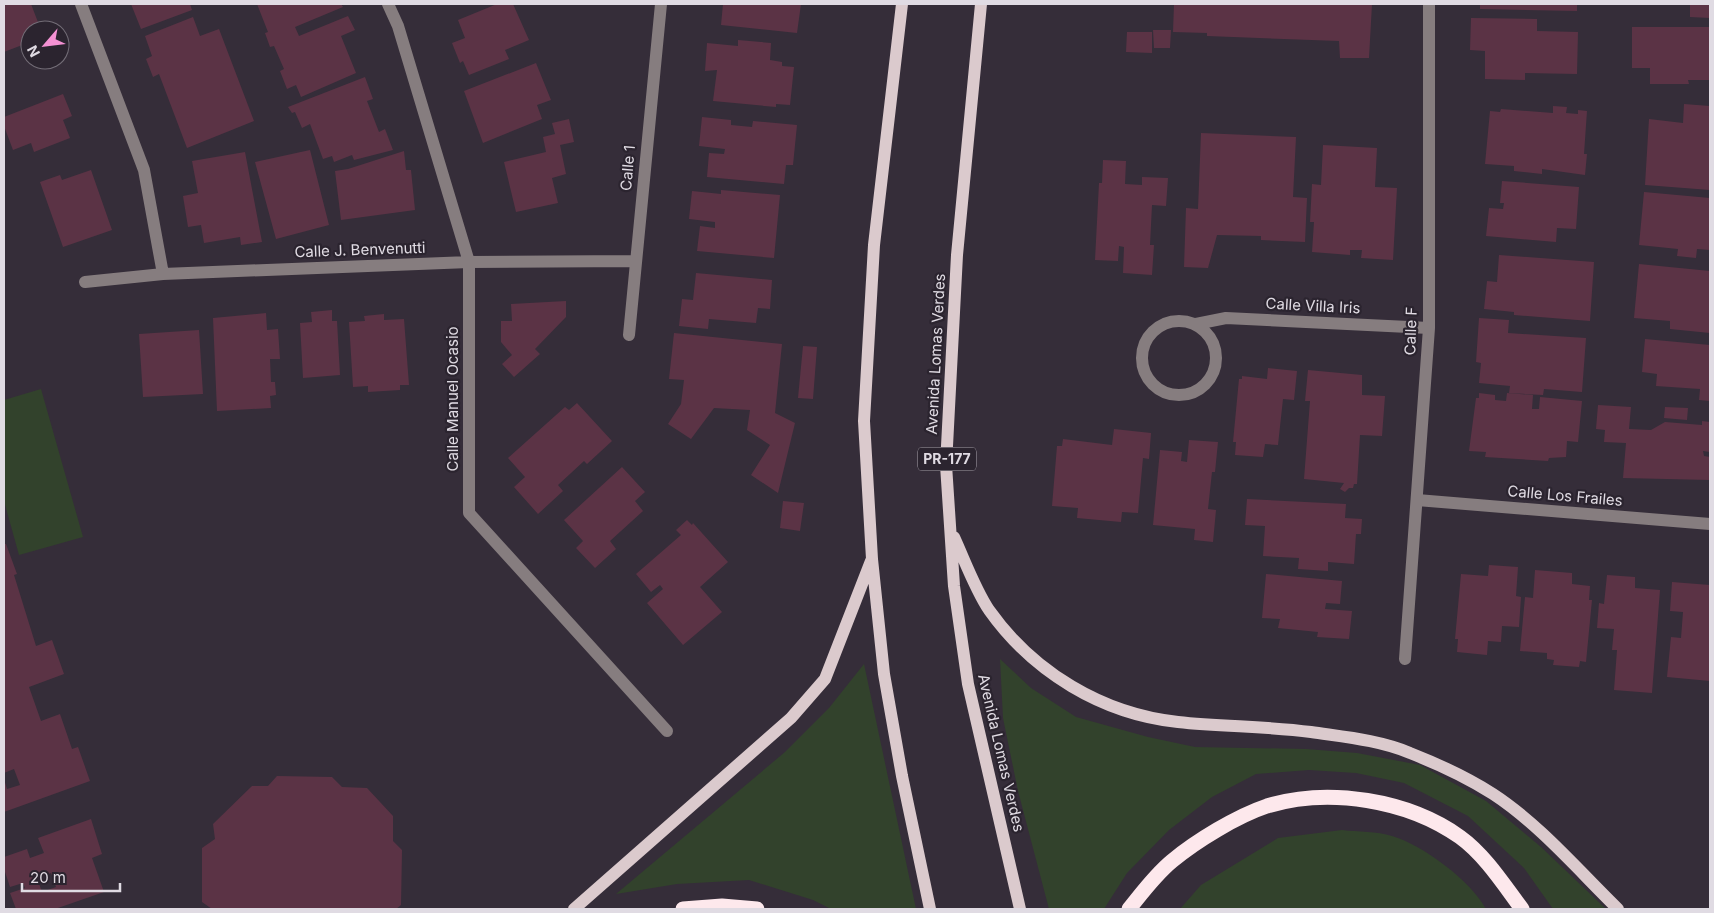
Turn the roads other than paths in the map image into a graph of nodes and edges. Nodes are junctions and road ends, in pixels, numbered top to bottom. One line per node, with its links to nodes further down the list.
1 (81, 4): 9 (street)
2 (388, 4): 8 (street, Calle Manuel Ocasio)
3 (661, 4): 7 (street, Calle 1)
4 (902, 4): 17 (main road)
5 (981, 4): 16 (main road, Avenida Lomas Verdes / PR-177)
6 (1429, 4): 12 (street, Calle F)
7 (636, 261): 8 (street, Calle J. Benvenutti); 13 (street, Calle 1)
8 (469, 262): 9 (street, Calle J. Benvenutti); 19 (street, Calle Manuel Ocasio)
9 (163, 274): 10 (street, Calle J. Benvenutti)
10 (85, 282)
11 (1196, 324): 11 (street); 12 (street, Calle Villa Iris)
12 (1429, 328): 14 (street, Calle F)
13 (629, 335)
14 (1417, 500): 15 (street, Calle Los Frailes); 18 (street, Calle F)
15 (1710, 524)
16 (951, 530): 24 (main road, Avenida Lomas Verdes / PR-177); 27 (main road)
17 (872, 559): 20 (main road); 23 (main road)
18 (1405, 659)
19 (667, 731)
20 (574, 909)
21 (683, 909): 22 (highway)
22 (757, 909)
23 (930, 909)
24 (1020, 909)
25 (1129, 909): 26 (highway)
26 (1522, 909)
27 (1618, 909)

